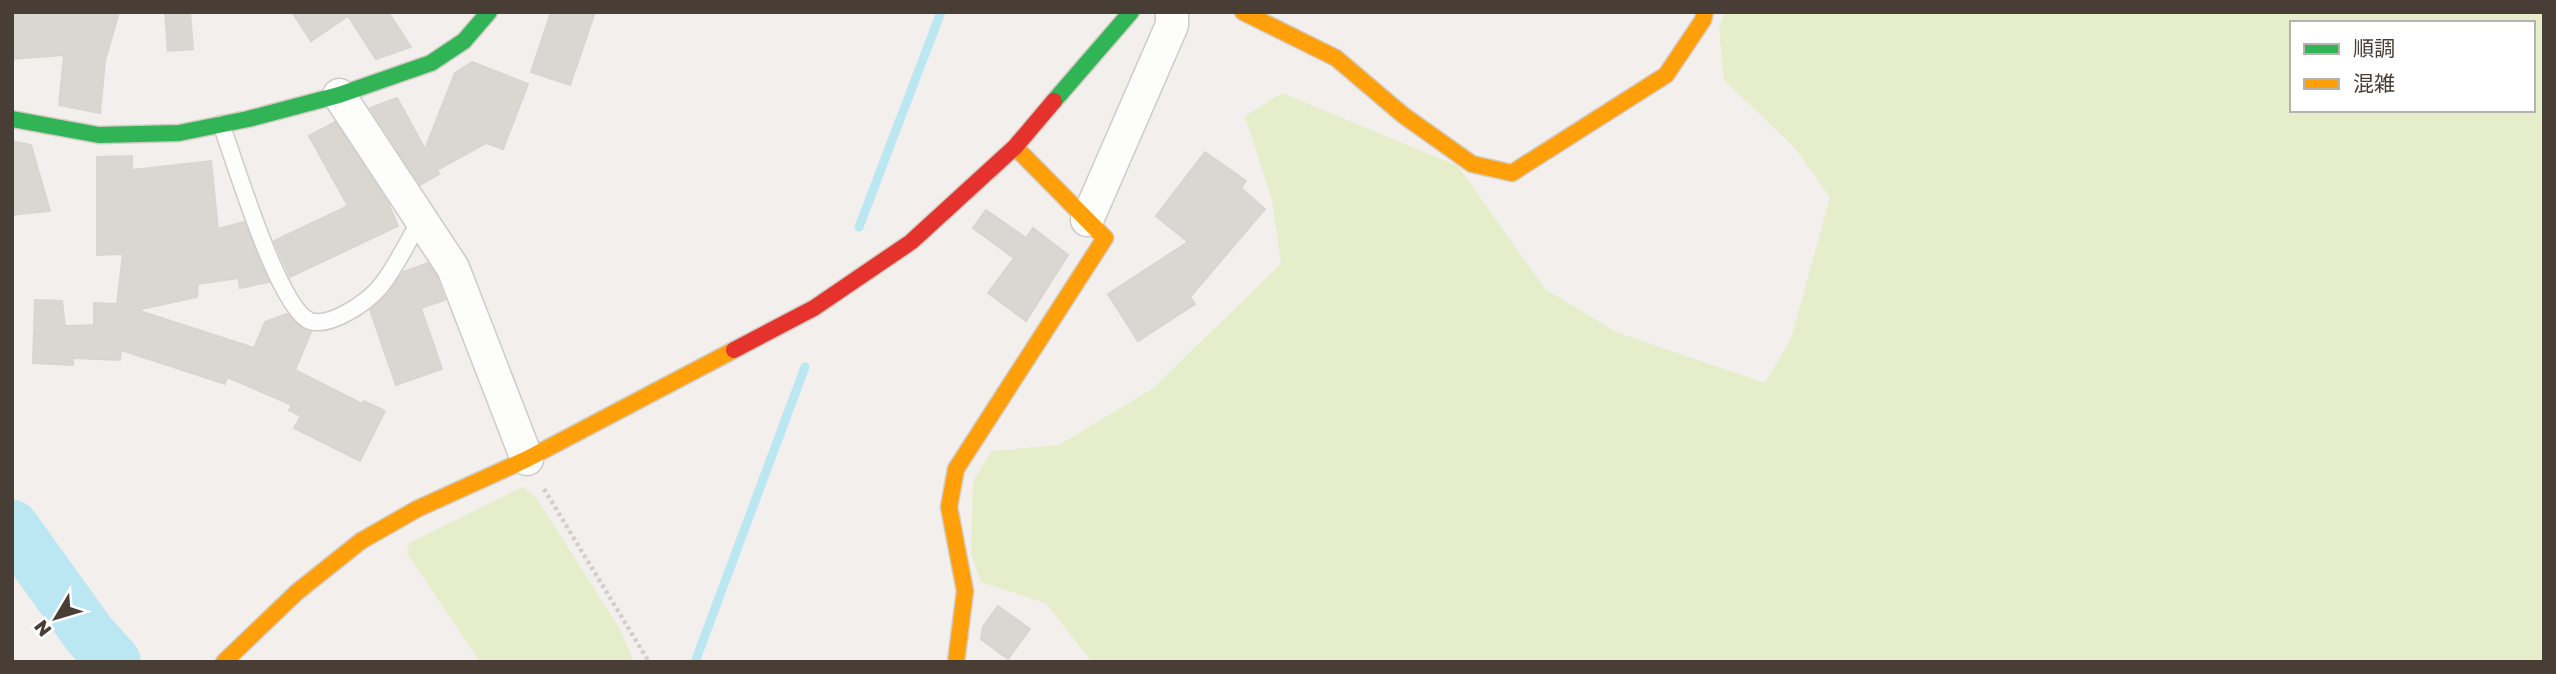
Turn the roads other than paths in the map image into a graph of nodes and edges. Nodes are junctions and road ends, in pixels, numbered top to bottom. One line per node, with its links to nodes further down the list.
1 (489, 12): 6 (street)
2 (1131, 12): 9 (street)
3 (1172, 12): 11 (street)
4 (1243, 12): 5 (street)
5 (1705, 12)
6 (339, 95): 8 (street); 10 (street)
7 (12, 120): 8 (street)
8 (221, 124): 10 (lane)
9 (1015, 147): 11 (street); 12 (street)
10 (421, 219): 12 (street)
11 (1087, 220): 14 (street)
12 (527, 459): 13 (street)
13 (224, 662)
14 (956, 662)

